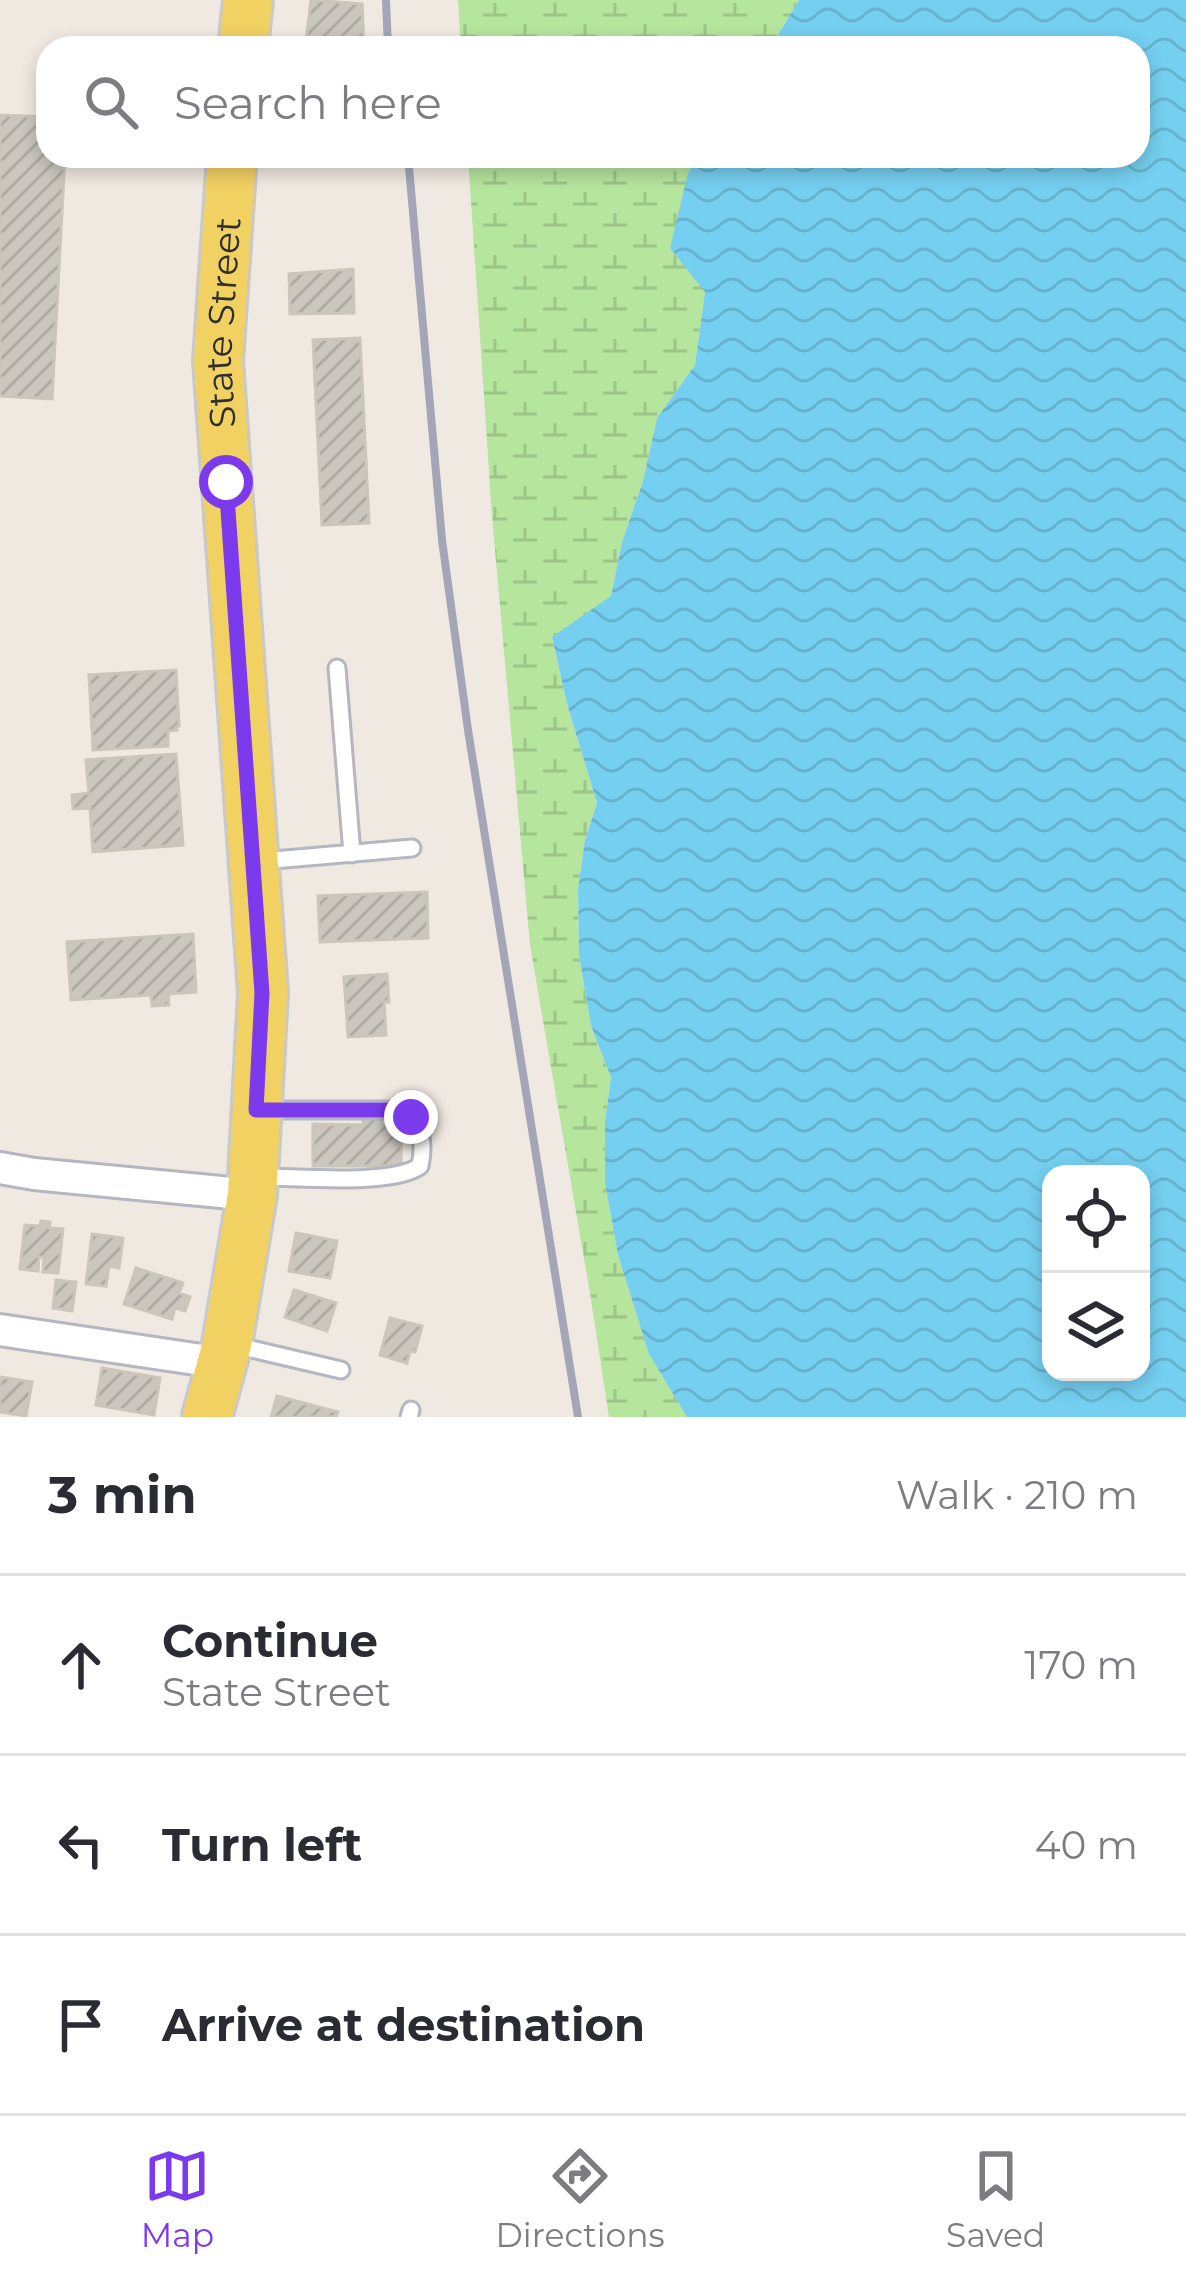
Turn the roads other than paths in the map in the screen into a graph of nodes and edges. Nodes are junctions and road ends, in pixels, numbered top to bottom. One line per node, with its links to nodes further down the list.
1 (248, 0): 2 (main road)
2 (244, 36)
3 (231, 168): 7 (main road, State Street)
4 (337, 668): 6 (lane)
5 (412, 848): 6 (lane)
6 (352, 854): 7 (lane)
7 (253, 862): 8 (main road, State Street)
8 (256, 1110): 10 (main road, State Street); 10 (lane)
9 (0, 1168): 10 (street)
10 (252, 1186): 12 (main road, State Street)
11 (0, 1330): 12 (street)
12 (224, 1354): 13 (lane); 14 (main road, State Street)
13 (341, 1370)
14 (207, 1417)

